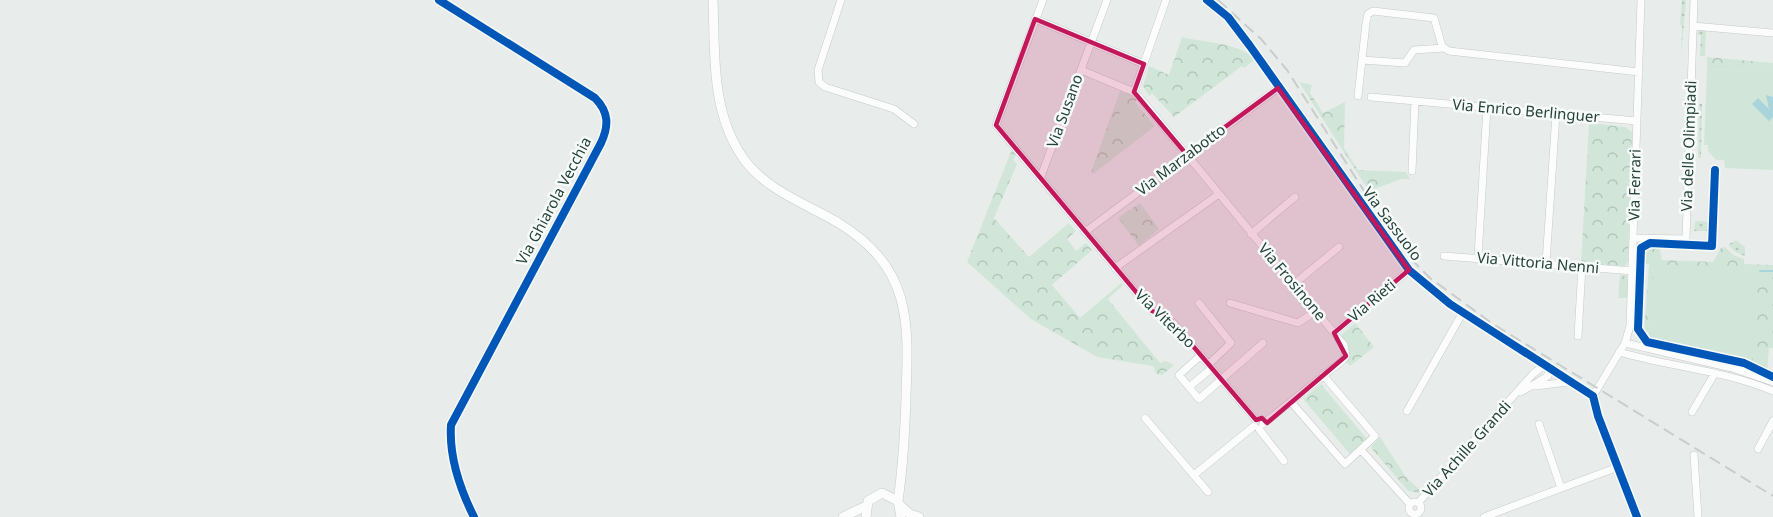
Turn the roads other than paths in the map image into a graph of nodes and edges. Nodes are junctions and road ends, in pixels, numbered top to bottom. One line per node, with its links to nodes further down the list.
1 (440, 0): 90 (street, Via Ghiarola Vecchia)
2 (713, 0): 80 (street)
3 (841, 0): 27 (street)
4 (1043, 0): 10 (street)
5 (1107, 0): 13 (street, Via Susano)
6 (1166, 0): 16 (street)
7 (1207, 0): 19 (street, Via Sassuolo)
8 (1644, 0): 18 (street, Via Ferrari)
9 (1694, 0): 11 (street, Via delle Olimpiadi)
10 (1035, 19): 13 (street); 30 (street, Via Viterbo)
11 (1693, 26): 12 (street); 35 (street, Via delle Olimpiadi)
12 (1773, 33)
13 (1091, 43): 16 (street); 17 (street, Via Susano)
14 (1444, 48): 15 (street); 15 (street); 18 (street)
15 (1362, 60): 21 (street)
16 (1144, 64): 20 (street)
17 (1081, 70): 20 (street); 30 (street, Via Susano)
18 (1639, 72): 26 (street, Via Ferrari)
19 (1278, 88): 28 (street, Via Marzabotto); 42 (street, Via Sassuolo)
20 (1134, 92): 28 (street, Via Frosinone)
21 (1359, 96)
22 (1371, 97): 23 (street, Via Enrico Berlinguer)
23 (1415, 100): 24 (street, Via Enrico Berlinguer); 29 (street)
24 (1487, 108): 25 (street, Via Enrico Berlinguer); 38 (street)
25 (1556, 114): 26 (street, Via Enrico Berlinguer); 39 (street)
26 (1637, 122): 35 (street, Via Ferrari)
27 (914, 124)
28 (1187, 155): 31 (street, Via Frosinone); 33 (street, Via Marzabotto)
29 (1412, 171)
30 (1040, 179): 33 (street, Via Viterbo)
31 (1218, 194): 34 (street, Via Frosinone); 41 (street)
32 (1295, 197): 34 (street)
33 (1085, 232): 41 (street, Via Viterbo)
34 (1251, 234): 44 (street, Via Frosinone)
35 (1634, 238): 43 (street, Via Ferrari)
36 (1339, 247): 44 (street)
37 (1444, 256): 38 (street, Via Vittoria Nenni)
38 (1478, 257): 39 (street, Via Vittoria Nenni)
39 (1546, 263): 40 (street, Via Vittoria Nenni)
40 (1582, 266): 43 (street, Via Vittoria Nenni); 50 (street)
41 (1115, 268): 54 (street, Via Viterbo)
42 (1409, 270): 48 (street, Via Sassuolo); 49 (street, Via Rieti)
43 (1633, 271): 52 (street, Via Ferrari)
44 (1294, 284): 47 (street, Via Frosinone)
45 (1199, 303): 56 (street)
46 (1230, 303): 47 (street)
47 (1316, 311): 49 (street, Via Frosinone)
48 (1463, 312): 55 (street, Via Sassuolo); 70 (street)
49 (1334, 333): 59 (street, Via Frosinone)
50 (1578, 336)
51 (1263, 343): 60 (street)
52 (1625, 343): 53 (street, Via Ferrari); 63 (street)
53 (1618, 352): 58 (street); 68 (street, Via Ferrari)
54 (1201, 355): 56 (street, Via Viterbo); 64 (street)
55 (1534, 357): 57 (street, Via Sassuolo); 61 (street)
56 (1211, 366): 60 (street, Via Viterbo); 64 (street)
57 (1548, 366): 61 (street, Via Achille Grandi); 62 (street, Via Sassuolo); 65 (street, Via Achille Grandi)
58 (1715, 373): 66 (street); 71 (street)
59 (1323, 375): 69 (street, Via Frosinone); 77 (street)
60 (1222, 379): 64 (street); 75 (street, Via Viterbo)
61 (1530, 379): 67 (street, Via Achille Grandi)
62 (1571, 382): 65 (street, Via Achille Grandi); 68 (street, Via Sassuolo)
63 (1773, 382)
64 (1190, 387)
65 (1527, 389): 67 (street, Via Achille Grandi)
66 (1773, 391)
67 (1516, 394): 87 (street, Via Achille Grandi)
68 (1593, 396): 81 (street)
69 (1292, 402): 75 (street, Via Frosinone); 77 (street)
70 (1407, 411)
71 (1692, 412)
72 (1145, 418): 82 (street)
73 (1773, 421): 76 (street)
74 (1539, 424): 83 (street)
75 (1258, 425): 79 (street, Via Viterbo); 82 (street, Via Frosinone)
76 (1758, 449)
77 (1361, 450): 87 (street)
78 (1694, 455): 99 (street)
79 (1284, 461)
80 (904, 462): 85 (street); 86 (street)
81 (1618, 467): 83 (street); 98 (street)
82 (1194, 475): 84 (street)
83 (1561, 488): 97 (street)
84 (1208, 492)
85 (882, 494): 86 (street); 88 (street)
86 (899, 503): 95 (street); 96 (street)
87 (1414, 504): 89 (street)
88 (866, 506): 91 (street); 94 (street)
89 (1414, 515)
90 (474, 517)
91 (843, 517)
92 (848, 517): 93 (street)
93 (855, 517)
94 (866, 517)
95 (901, 517)
96 (919, 517)
97 (1484, 517)
98 (1636, 517)
99 (1698, 517)

